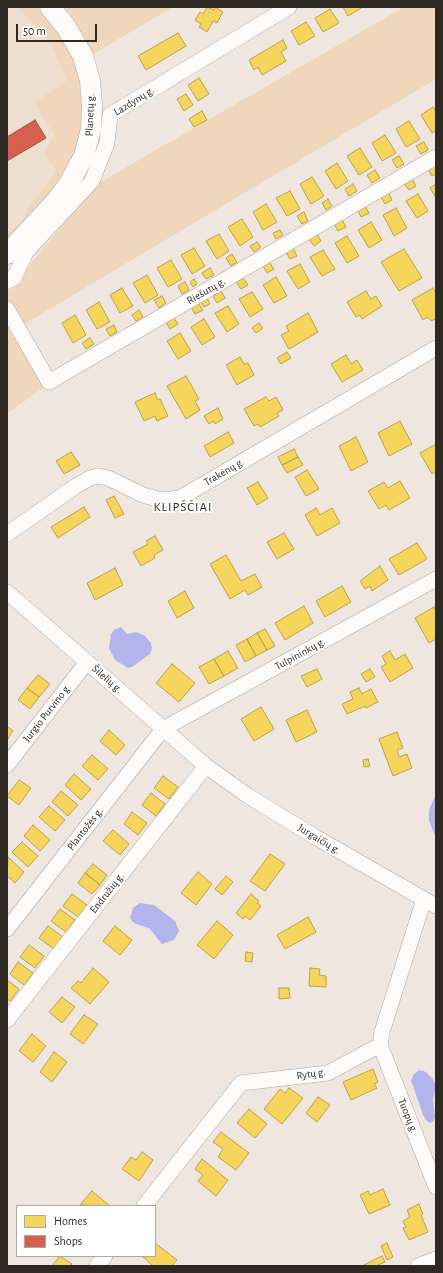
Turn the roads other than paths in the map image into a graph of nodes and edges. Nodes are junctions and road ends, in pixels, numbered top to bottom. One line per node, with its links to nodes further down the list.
1 (50, 7): 4 (main road, Planetų g.)
2 (289, 7): 5 (street, Lazdynų g.)
3 (436, 157): 6 (street, Riešutų g.)
4 (7, 254)
5 (7, 281)
6 (7, 309)
7 (436, 348): 8 (street, Trakėnų g.)
8 (7, 534)
9 (436, 579): 12 (street, Tulpininkų g.)
10 (7, 592): 11 (street, Šilelių g.)
11 (87, 662): 12 (street, Šilelių g.); 13 (street, Jurgio Purvino g.)
12 (163, 729): 14 (street, Šilelių g.); 16 (street, Plantožės g.)
13 (7, 765)
14 (206, 766): 15 (street, Jurgaičių g.); 17 (street, Endružių g.)
15 (430, 903): 18 (street)
16 (7, 929)
17 (7, 1020)
18 (380, 1045): 19 (street, Tuopų g.); 20 (street, Rytų g.)
19 (436, 1187)
20 (145, 1205)
21 (104, 1257): 23 (street)
22 (436, 1260): 24 (street)
23 (97, 1266)
24 (418, 1266)

